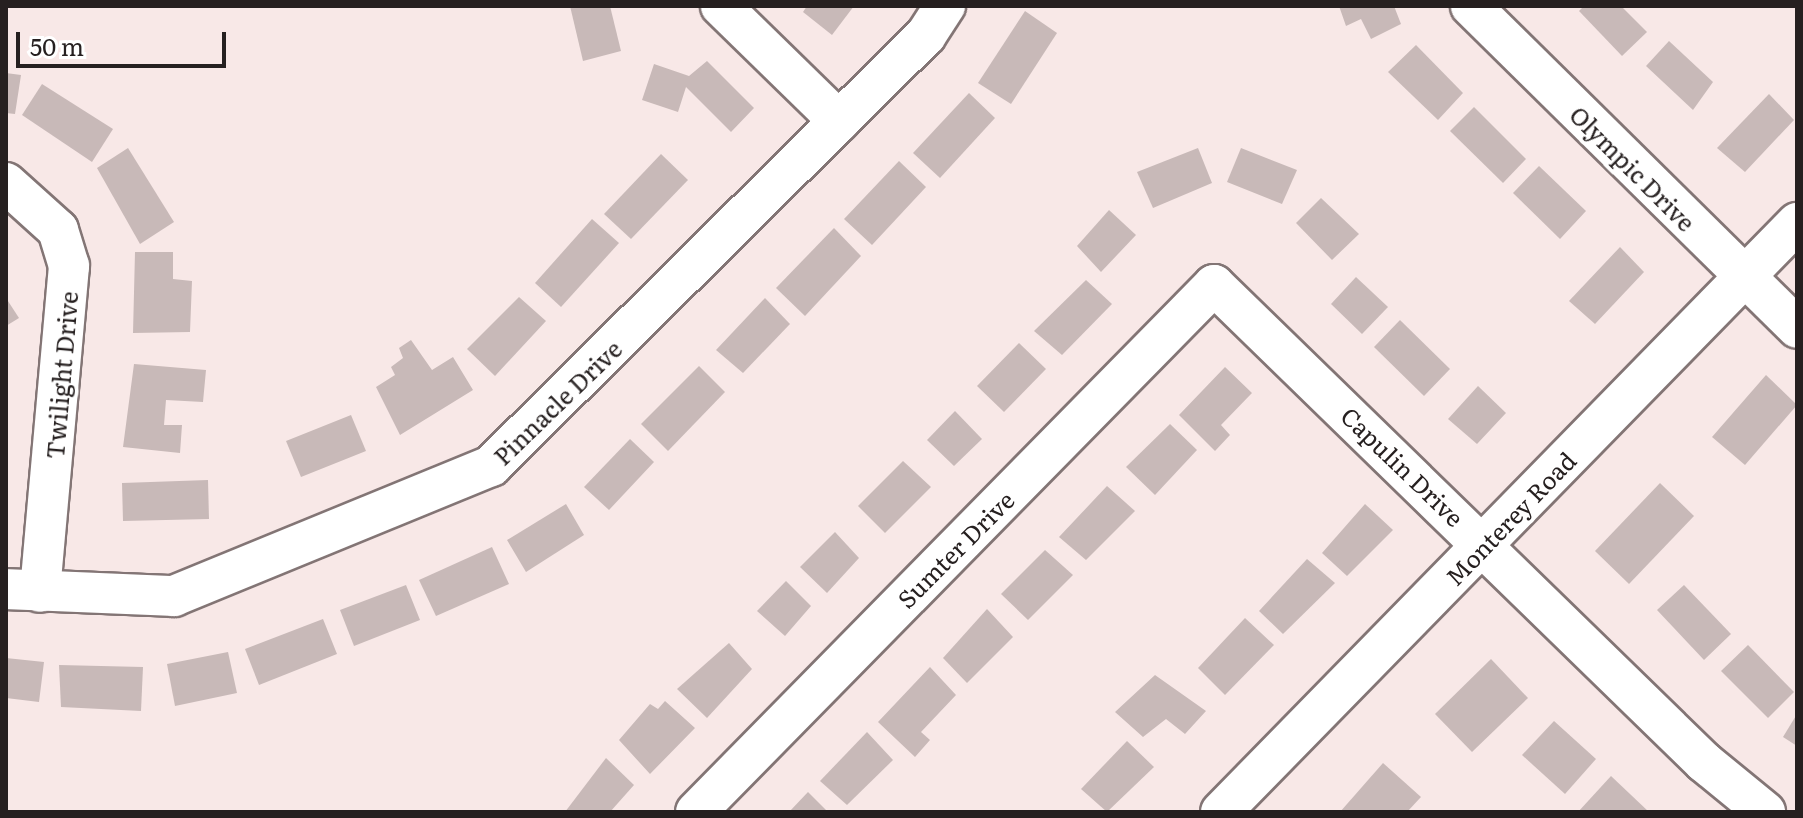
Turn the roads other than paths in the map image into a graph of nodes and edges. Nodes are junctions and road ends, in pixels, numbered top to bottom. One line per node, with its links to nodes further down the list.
1 (721, 6): 4 (street)
2 (945, 6): 4 (street, Pinnacle Drive)
3 (1471, 6): 7 (street, Olympic Drive)
4 (839, 121): 11 (street, Pinnacle Drive)
5 (6, 183): 11 (street, Twilight Drive)
6 (1797, 223): 7 (street, Monterey Road)
7 (1744, 278): 9 (street, Olympic Drive); 10 (street, Monterey Road)
8 (1214, 285): 10 (street, Capulin Drive); 12 (street, Sumter Drive)
9 (1797, 328)
10 (1485, 544): 13 (street, Monterey Road); 14 (street, Capulin Drive)
11 (23, 590)
12 (696, 812)
13 (1221, 812)
14 (1765, 812)

